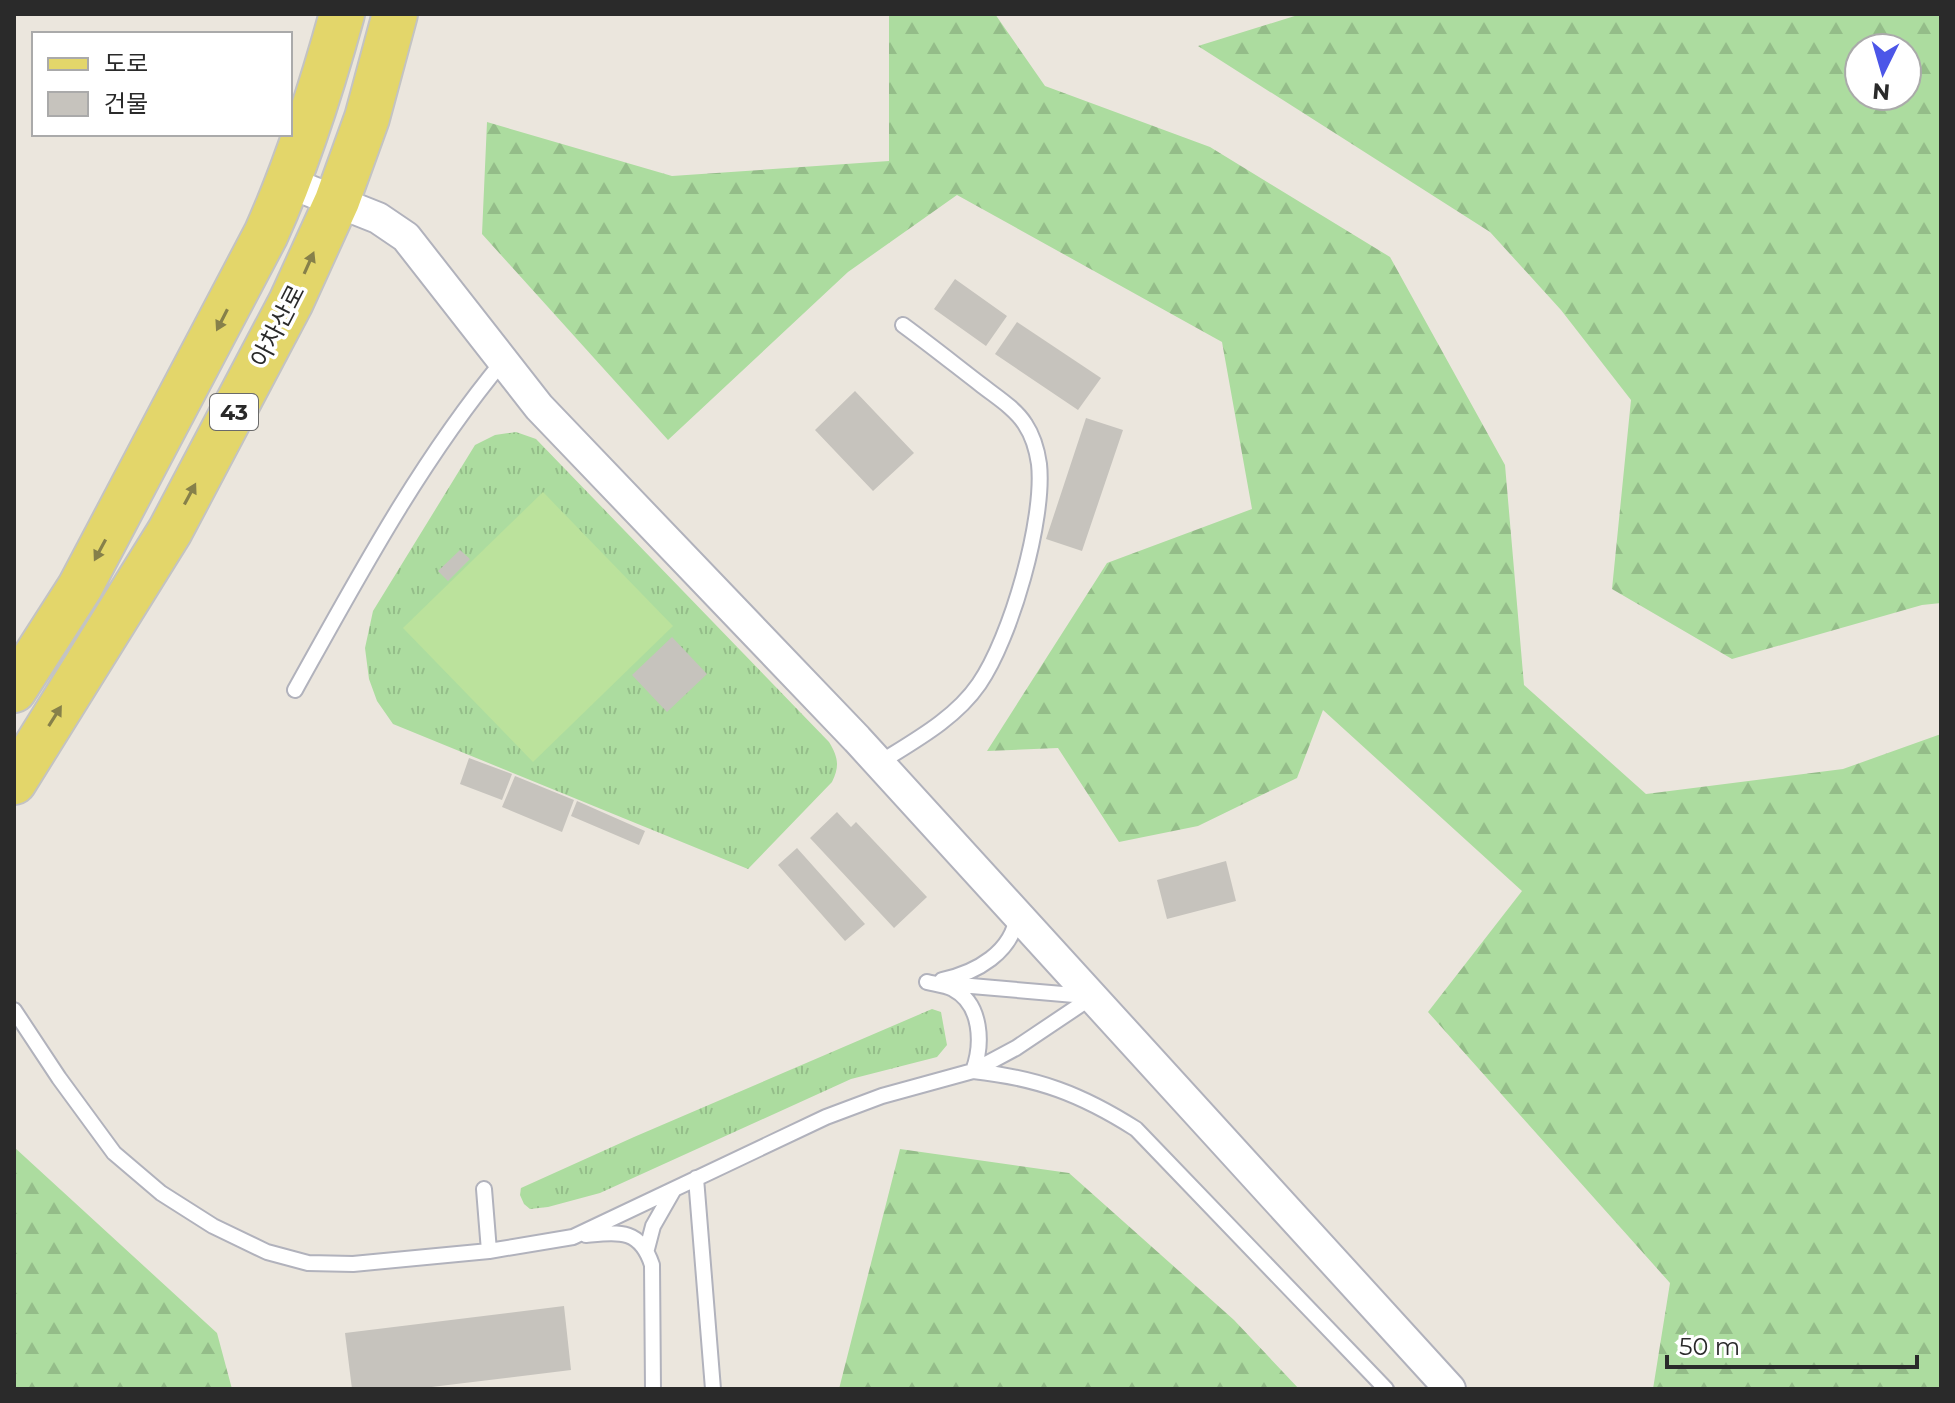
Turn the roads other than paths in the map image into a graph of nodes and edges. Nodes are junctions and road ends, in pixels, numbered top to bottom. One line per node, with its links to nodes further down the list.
1 (342, 14): 3 (main road, 43)
2 (395, 14): 4 (main road, 아차산로 / 43)
3 (317, 102): 4 (main road); 5 (main road, 43)
4 (367, 118): 6 (main road, 아차산로 / 43)
5 (290, 183): 6 (street); 9 (main road, 43, one-way to 9)
6 (337, 201): 8 (street); 10 (main road, 아차산로 / 43, one-way to 6)
7 (903, 325): 13 (lane)
8 (503, 361): 12 (lane); 13 (street)
9 (176, 407): 10 (main road); 11 (main road, 43, one-way to 11)
10 (222, 434): 14 (main road, 아차산로 / 43, one-way to 10)
11 (14, 690)
12 (295, 690)
13 (879, 763): 15 (street)
14 (14, 782)
15 (1017, 914): 16 (lane); 17 (street)
16 (927, 982): 17 (lane); 19 (lane)
17 (1092, 997): 19 (lane); 29 (street)
18 (14, 1010): 25 (lane)
19 (973, 1071): 20 (lane); 28 (lane)
20 (696, 1178): 21 (lane); 27 (lane)
21 (675, 1188): 23 (lane); 24 (lane)
22 (484, 1189): 25 (lane)
23 (573, 1237): 24 (lane); 25 (lane)
24 (647, 1249): 26 (lane)
25 (489, 1251)
26 (653, 1389)
27 (713, 1389)
28 (1386, 1389)
29 (1450, 1389)

